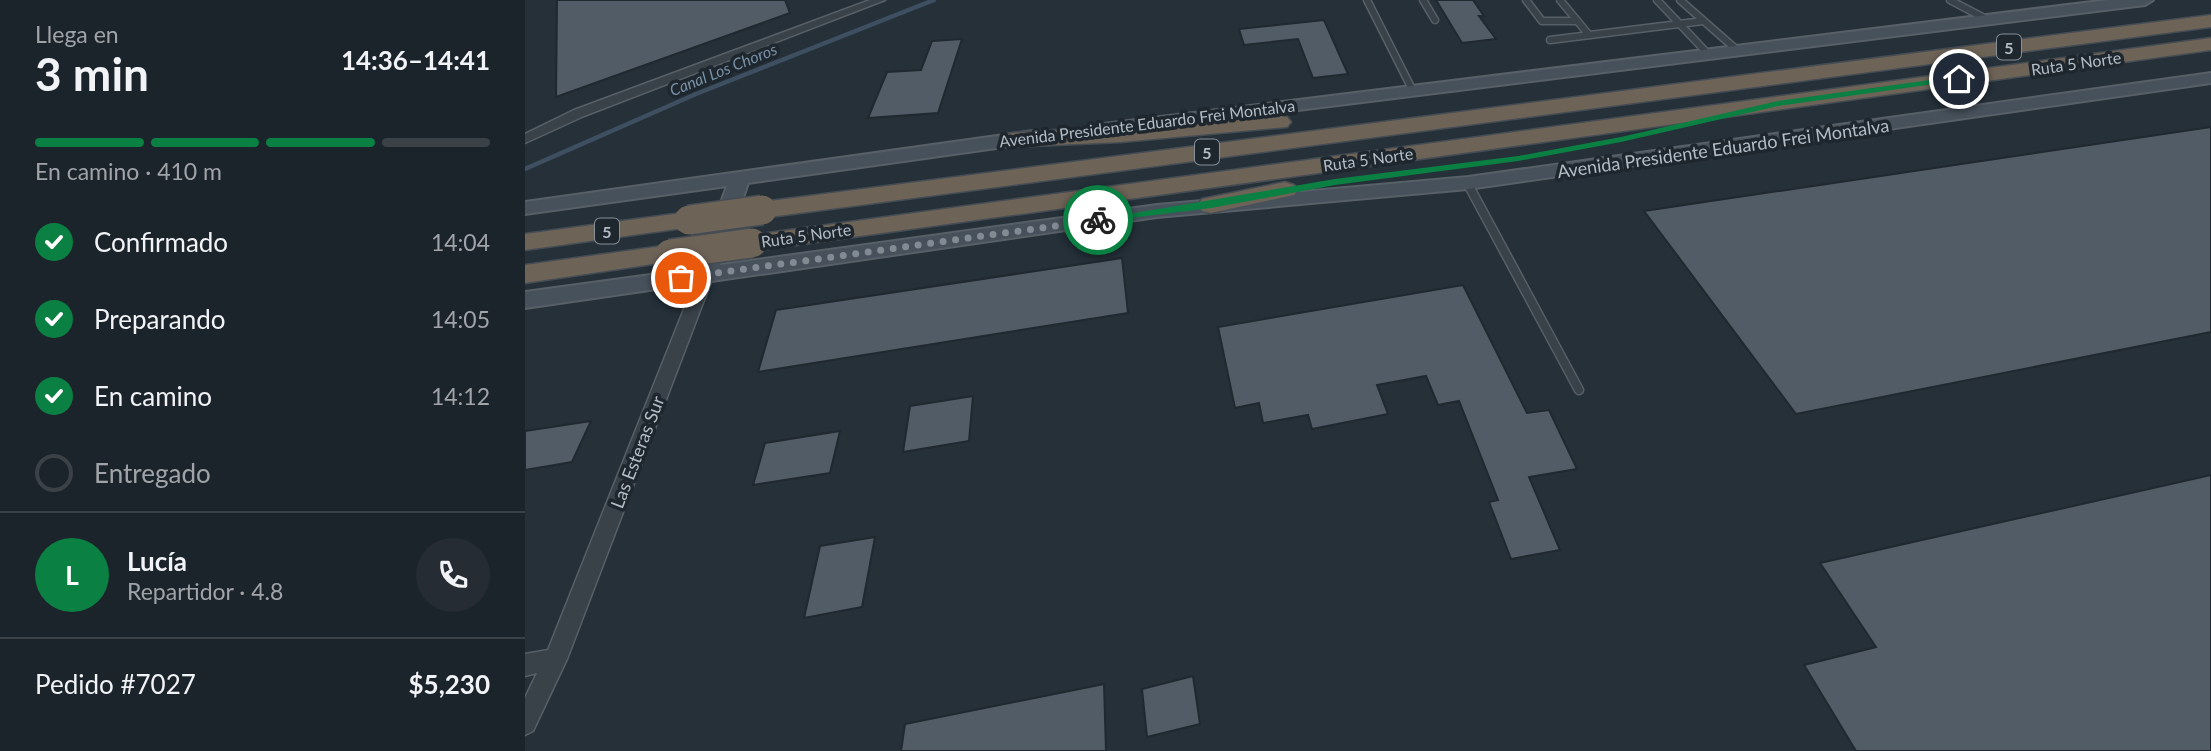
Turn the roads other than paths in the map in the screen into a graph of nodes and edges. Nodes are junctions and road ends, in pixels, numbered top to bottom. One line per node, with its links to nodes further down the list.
1 (880, 0): 29 (street)
2 (1367, 0): 27 (lane)
3 (1423, 0): 11 (lane)
4 (1526, 0): 13 (lane)
5 (1560, 0): 13 (lane)
6 (1657, 0): 16 (lane)
7 (1681, 0): 14 (lane)
8 (1949, 0): 12 (lane)
9 (2145, 0): 12 (main road, Avenida Presidente Eduardo Frei Montalva)
10 (2211, 9): 18 (highway)
11 (1435, 20)
12 (1988, 20): 21 (main road, Avenida Presidente Eduardo Frei Montalva)
13 (1577, 21): 17 (lane)
14 (1703, 21): 16 (lane); 21 (lane)
15 (2211, 21): 18 (highway, Ruta 5 Norte / 5)
16 (1681, 24): 17 (lane); 22 (lane)
17 (1590, 35): 19 (lane)
18 (2086, 37): 25 (highway, Ruta 5 Norte / 5)
19 (1550, 40)
20 (2211, 44): 24 (highway, Ruta 5 Norte / 5)
21 (1738, 51): 22 (main road, Avenida Presidente Eduardo Frei Montalva)
22 (1709, 55): 27 (main road, Avenida Presidente Eduardo Frei Montalva)
23 (2211, 55): 24 (highway)
24 (2102, 59): 28 (highway, Ruta 5 Norte / 5)
25 (1806, 74): 30 (highway); 35 (highway, Ruta 5 Norte / 5, bridge)
26 (2211, 78): 32 (main road, Avenida Presidente Eduardo Frei Montalva)
27 (1413, 91): 30 (main road, Avenida Presidente Eduardo Frei Montalva)
28 (1778, 103): 33 (highway); 36 (highway, Ruta 5 Norte / 5, bridge)
29 (525, 139)
30 (1012, 140): 31 (main road, Avenida Presidente Eduardo Frei Montalva)
31 (740, 177): 34 (main road, Avenida Presidente Eduardo Frei Montalva); 37 (main road, Las Esteras Sur)
32 (1468, 183): 33 (main road, Avenida Presidente Eduardo Frei Montalva); 39 (lane)
33 (1211, 205): 37 (main road, Avenida Presidente Eduardo Frei Montalva)
34 (525, 208)
35 (525, 242)
36 (525, 274)
37 (706, 274): 38 (main road, Avenida Presidente Eduardo Frei Montalva); 40 (street, Las Esteras Sur)
38 (525, 300)
39 (1579, 390)
40 (556, 659): 41 (street); 42 (street, Las Esteras Sur)
41 (525, 665)
42 (525, 723)

